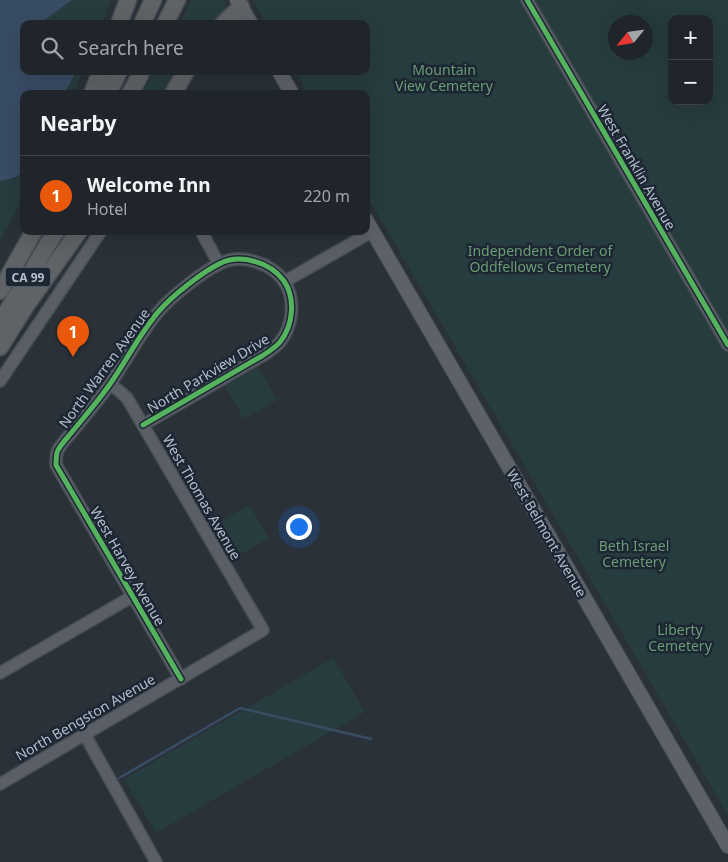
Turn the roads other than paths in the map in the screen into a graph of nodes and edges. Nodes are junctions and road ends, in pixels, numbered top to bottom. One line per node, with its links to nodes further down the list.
1 (128, 0): 6 (highway)
2 (153, 0): 7 (highway)
3 (177, 0): 8 (highway)
4 (527, 0): 32 (street, West Franklin Avenue)
5 (239, 3): 9 (highway); 10 (main road)
6 (121, 20)
7 (144, 20)
8 (167, 20)
9 (225, 20)
10 (249, 20)
11 (99, 75): 16 (highway)
12 (117, 75): 17 (highway)
13 (140, 75): 18 (highway)
14 (184, 75): 19 (highway)
15 (281, 75): 20 (main road)
16 (94, 90)
17 (110, 90)
18 (132, 90)
19 (175, 90)
20 (290, 90)
21 (370, 225): 44 (main road, West Belmont Avenue)
22 (32, 235): 30 (highway, CA 99)
23 (54, 235): 31 (highway, CA 99)
24 (76, 235): 33 (highway)
25 (99, 235): 34 (street)
26 (203, 235): 28 (street)
27 (355, 235): 29 (street)
28 (219, 264): 29 (street, North Warren Avenue); 35 (street, North Warren Avenue)
29 (284, 282): 36 (street, North Parkview Drive)
30 (0, 291)
31 (0, 323)
32 (728, 345)
33 (0, 347)
34 (0, 382)
35 (110, 384): 36 (street, West Thomas Avenue); 37 (street, North Warren Avenue)
36 (143, 425): 39 (street, West Thomas Avenue)
37 (56, 465): 38 (street, West Harvey Avenue)
38 (133, 596): 40 (street); 41 (street, West Harvey Avenue)
39 (263, 630): 41 (street, North Bengston Avenue)
40 (0, 673)
41 (180, 679): 42 (street, North Bengston Avenue)
42 (85, 734): 43 (street, North Bengston Avenue); 45 (street)
43 (0, 784)
44 (728, 846)
45 (156, 862)

